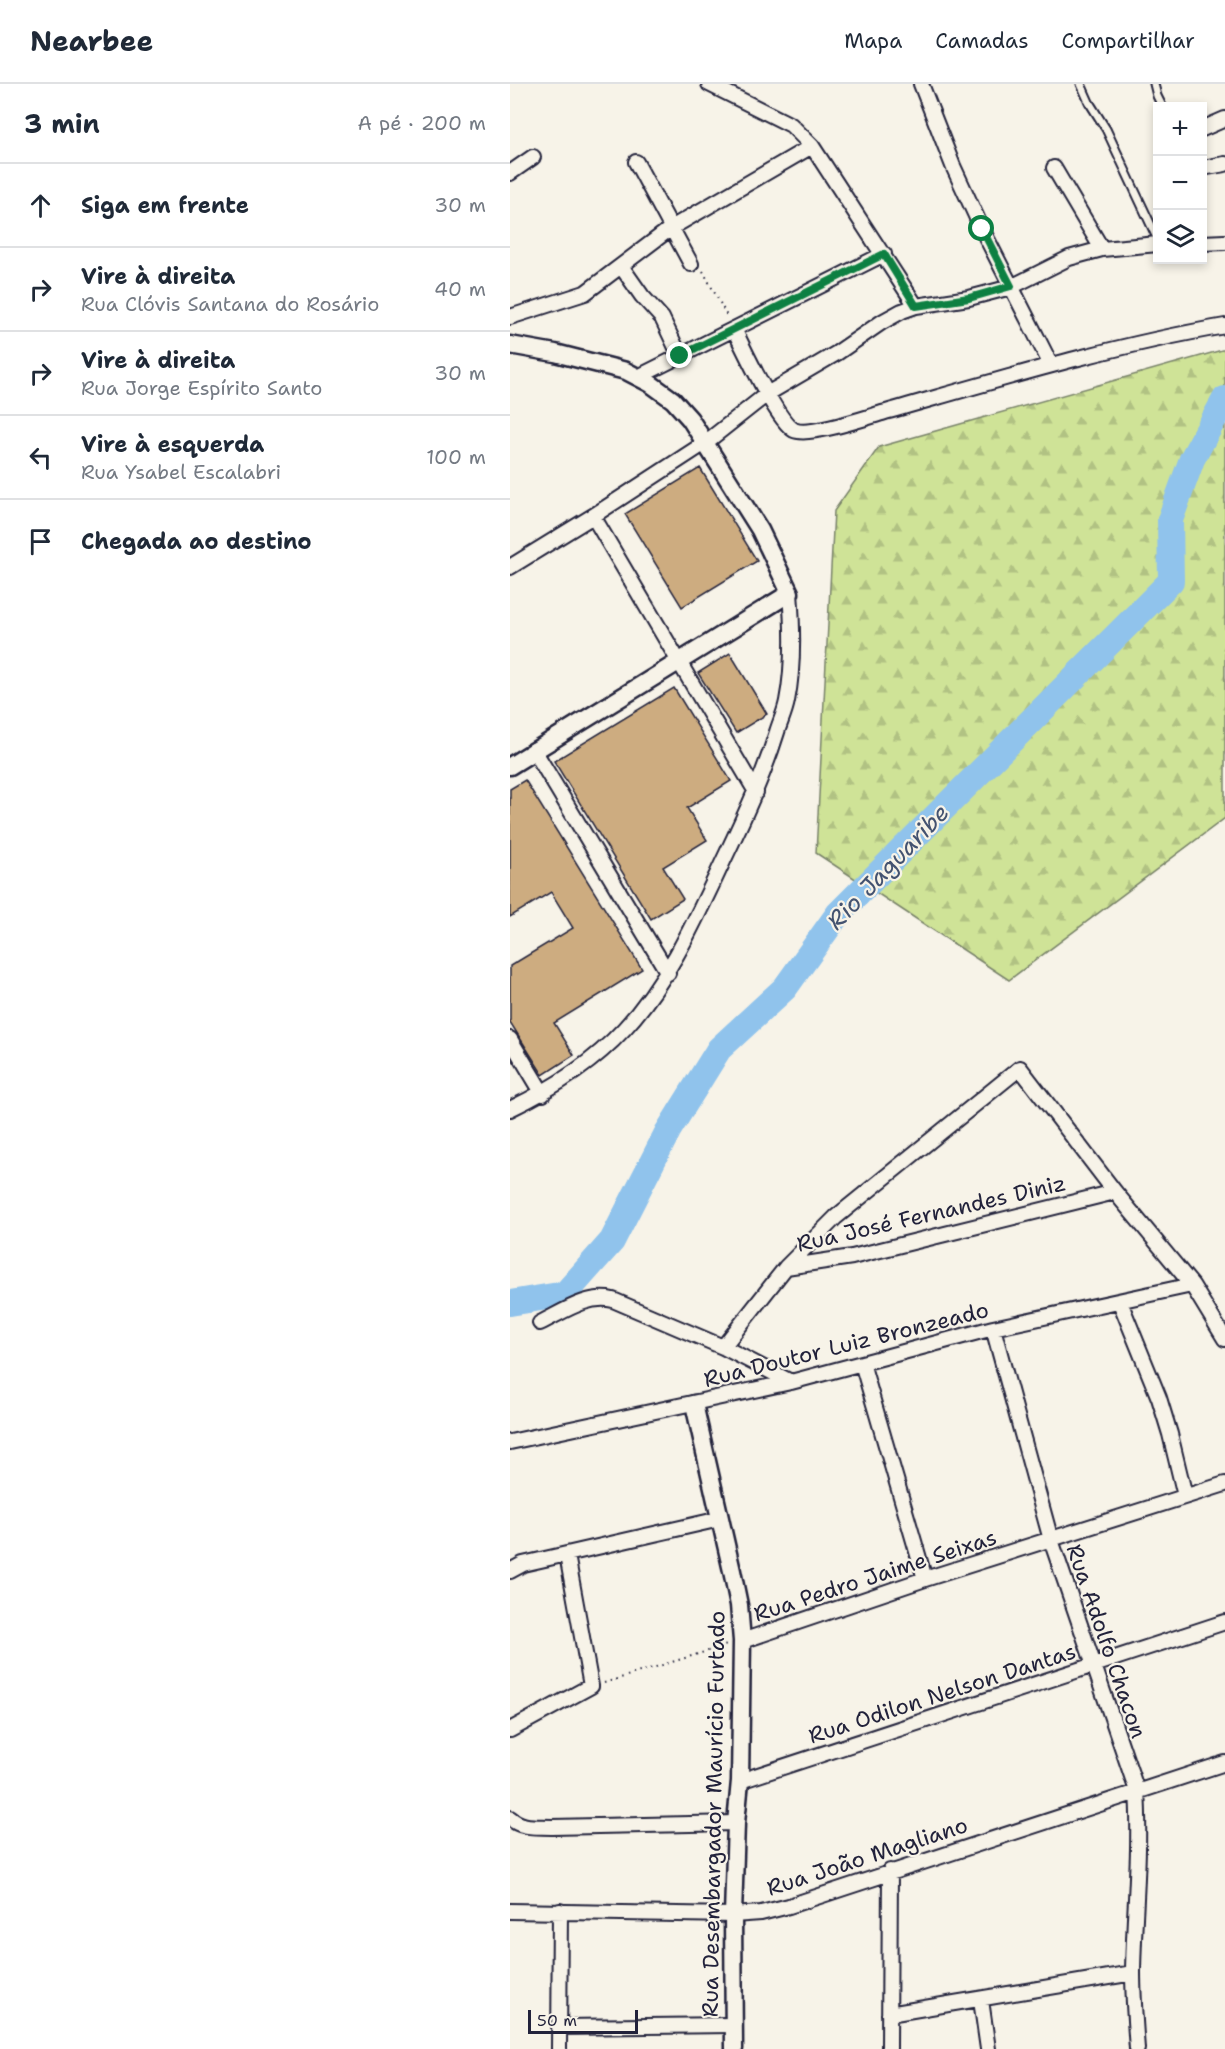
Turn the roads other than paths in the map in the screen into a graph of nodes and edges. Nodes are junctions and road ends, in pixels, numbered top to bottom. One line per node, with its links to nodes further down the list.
1 (709, 84): 8 (street)
2 (921, 84): 24 (street)
3 (1081, 84): 16 (lane)
4 (1154, 84): 5 (lane)
5 (1160, 102)
6 (1225, 119): 7 (street)
7 (1207, 127)
8 (812, 146): 15 (street); 21 (street)
9 (533, 157): 14 (street)
10 (636, 162): 15 (street)
11 (1225, 164): 12 (street)
12 (1207, 167)
13 (1054, 168): 20 (street)
14 (510, 173)
15 (671, 228): 22 (street); 23 (street)
16 (1153, 231)
17 (1225, 242): 19 (street)
18 (1153, 243): 20 (street)
19 (1207, 243)
20 (1102, 249): 24 (street)
21 (884, 254): 25 (street); 28 (street)
22 (691, 264)
23 (621, 266): 26 (street); 30 (street)
24 (1011, 286): 25 (street); 31 (street)
25 (916, 306): 33 (street)
26 (510, 317)
27 (1225, 326): 31 (street)
28 (734, 329): 30 (street); 33 (street)
29 (510, 345): 32 (street)
30 (680, 356): 32 (street)
31 (1052, 365): 33 (street)
32 (638, 377): 34 (street)
33 (767, 394): 34 (street)
34 (705, 443): 35 (street); 37 (street)
35 (593, 516): 36 (street); 38 (street)
36 (510, 567)
37 (790, 593): 38 (street); 41 (street)
38 (678, 661): 39 (street); 41 (street)
39 (534, 750): 40 (street); 42 (street)
40 (510, 766)
41 (756, 792): 42 (street)
42 (668, 973): 44 (street)
43 (510, 1039): 44 (street)
44 (543, 1094): 45 (street)
45 (510, 1109)
46 (1115, 1192): 47 (street, Rua José Fernandes Diniz); 47 (street); 48 (street)
47 (786, 1267): 53 (street, Rua José Fernandes Diniz)
48 (1192, 1285): 49 (street, Rua Doutor Luiz Bronzeado); 52 (street)
49 (1120, 1302): 51 (street, Rua Doutor Luiz Bronzeado); 59 (street)
50 (540, 1323): 53 (street)
51 (993, 1328): 54 (street, Rua Doutor Luiz Bronzeado); 61 (street, Rua Adolfo Chacon)
52 (1225, 1339)
53 (723, 1347): 55 (street)
54 (862, 1363): 55 (street, Rua Doutor Luiz Bronzeado); 64 (street)
55 (791, 1382): 56 (street, Rua Doutor Luiz Bronzeado)
56 (694, 1404): 57 (street, Rua Doutor Luiz Bronzeado); 60 (street, Rua Desembargador Maurício Furtado)
57 (510, 1442)
58 (1225, 1484): 59 (street, Rua Pedro Jaime Seixas)
59 (1185, 1496): 61 (street, Rua Pedro Jaime Seixas)
60 (720, 1519): 62 (street); 66 (street, Rua Desembargador Maurício Furtado)
61 (1050, 1540): 64 (street, Rua Pedro Jaime Seixas); 67 (street, Rua Adolfo Chacon)
62 (567, 1555): 63 (street); 68 (street)
63 (510, 1571)
64 (925, 1579): 66 (street, Rua Pedro Jaime Seixas)
65 (1225, 1622): 67 (street, Rua Odilon Nelson Dantas)
66 (741, 1641): 70 (street, Rua Desembargador Maurício Furtado)
67 (1093, 1666): 70 (street, Rua Odilon Nelson Dantas); 71 (street, Rua Adolfo Chacon)
68 (510, 1730)
69 (1225, 1763): 71 (street, Rua João Magliano)
70 (740, 1781): 73 (street, Rua Desembargador Maurício Furtado)
71 (1137, 1791): 74 (street, Rua João Magliano); 78 (street, Rua Adolfo Chacon)
72 (510, 1818): 73 (street)
73 (736, 1823): 77 (street, Rua Desembargador Maurício Furtado)
74 (890, 1871): 77 (street, Rua João Magliano); 80 (street)
75 (510, 1911): 76 (street, Rua João Magliano)
76 (560, 1911): 77 (street, Rua João Magliano); 82 (street)
77 (733, 1915): 81 (street, Rua Desembargador Maurício Furtado)
78 (1133, 1973): 79 (street); 87 (street, Rua Adolfo Chacon)
79 (981, 2000): 80 (street); 86 (street)
80 (889, 2014): 85 (street)
81 (734, 2025): 82 (street); 84 (street, Rua Desembargador Maurício Furtado)
82 (559, 2027): 83 (street)
83 (559, 2049)
84 (734, 2049)
85 (889, 2049)
86 (988, 2049)
87 (1137, 2049)

